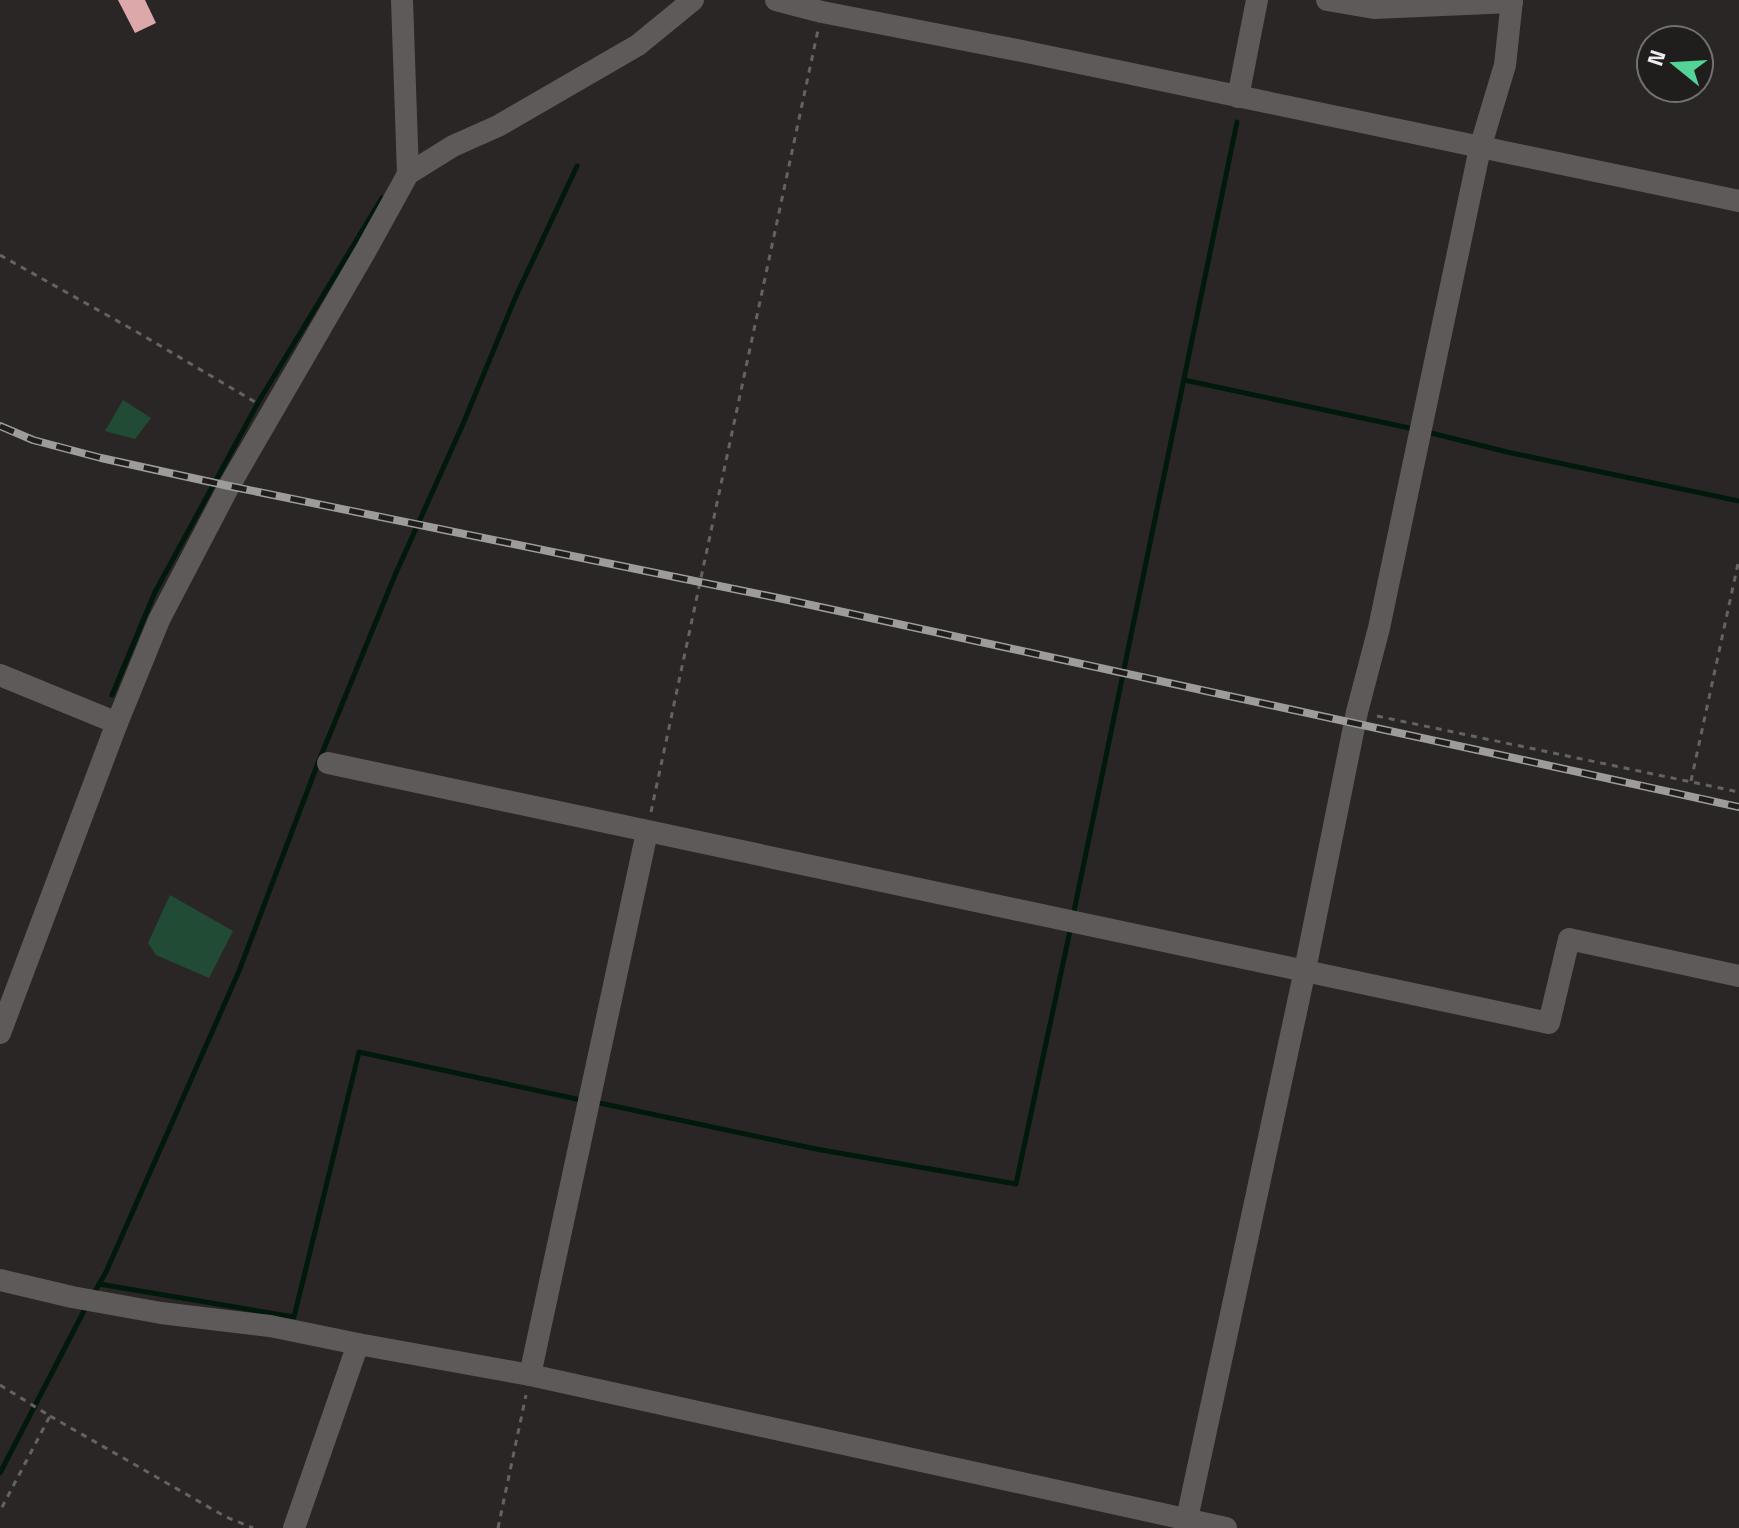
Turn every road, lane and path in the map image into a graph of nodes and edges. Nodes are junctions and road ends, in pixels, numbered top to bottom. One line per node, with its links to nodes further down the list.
1 (402, 0): 10 (street)
2 (693, 0): 10 (street)
3 (776, 0): 7 (street)
4 (1257, 0): 8 (street)
5 (1327, 0): 6 (street)
6 (1512, 1): 9 (street)
7 (822, 12): 8 (street); 21 (path)
8 (1238, 97): 9 (street)
9 (1480, 148): 11 (street); 16 (street)
10 (408, 174): 13 (street)
11 (1739, 201)
12 (0, 255): 13 (path)
13 (272, 412): 17 (street)
14 (1739, 559): 19 (path)
15 (0, 675): 17 (street)
16 (1357, 712): 19 (path); 22 (street)
17 (117, 723): 24 (street)
18 (328, 763): 21 (street)
19 (1691, 781): 20 (path)
20 (1739, 792)
21 (647, 832): 22 (street); 27 (street)
22 (1305, 970): 23 (street); 31 (street)
23 (1739, 976)
24 (0, 1033)
25 (0, 1280): 26 (street)
26 (358, 1344): 27 (street); 33 (street)
27 (530, 1375): 31 (street); 34 (path)
28 (0, 1385): 29 (path)
29 (50, 1416): 30 (path); 32 (path)
30 (0, 1511)
31 (1186, 1524): 35 (street)
32 (253, 1528)
33 (294, 1528)
34 (498, 1528)
35 (1226, 1528)

